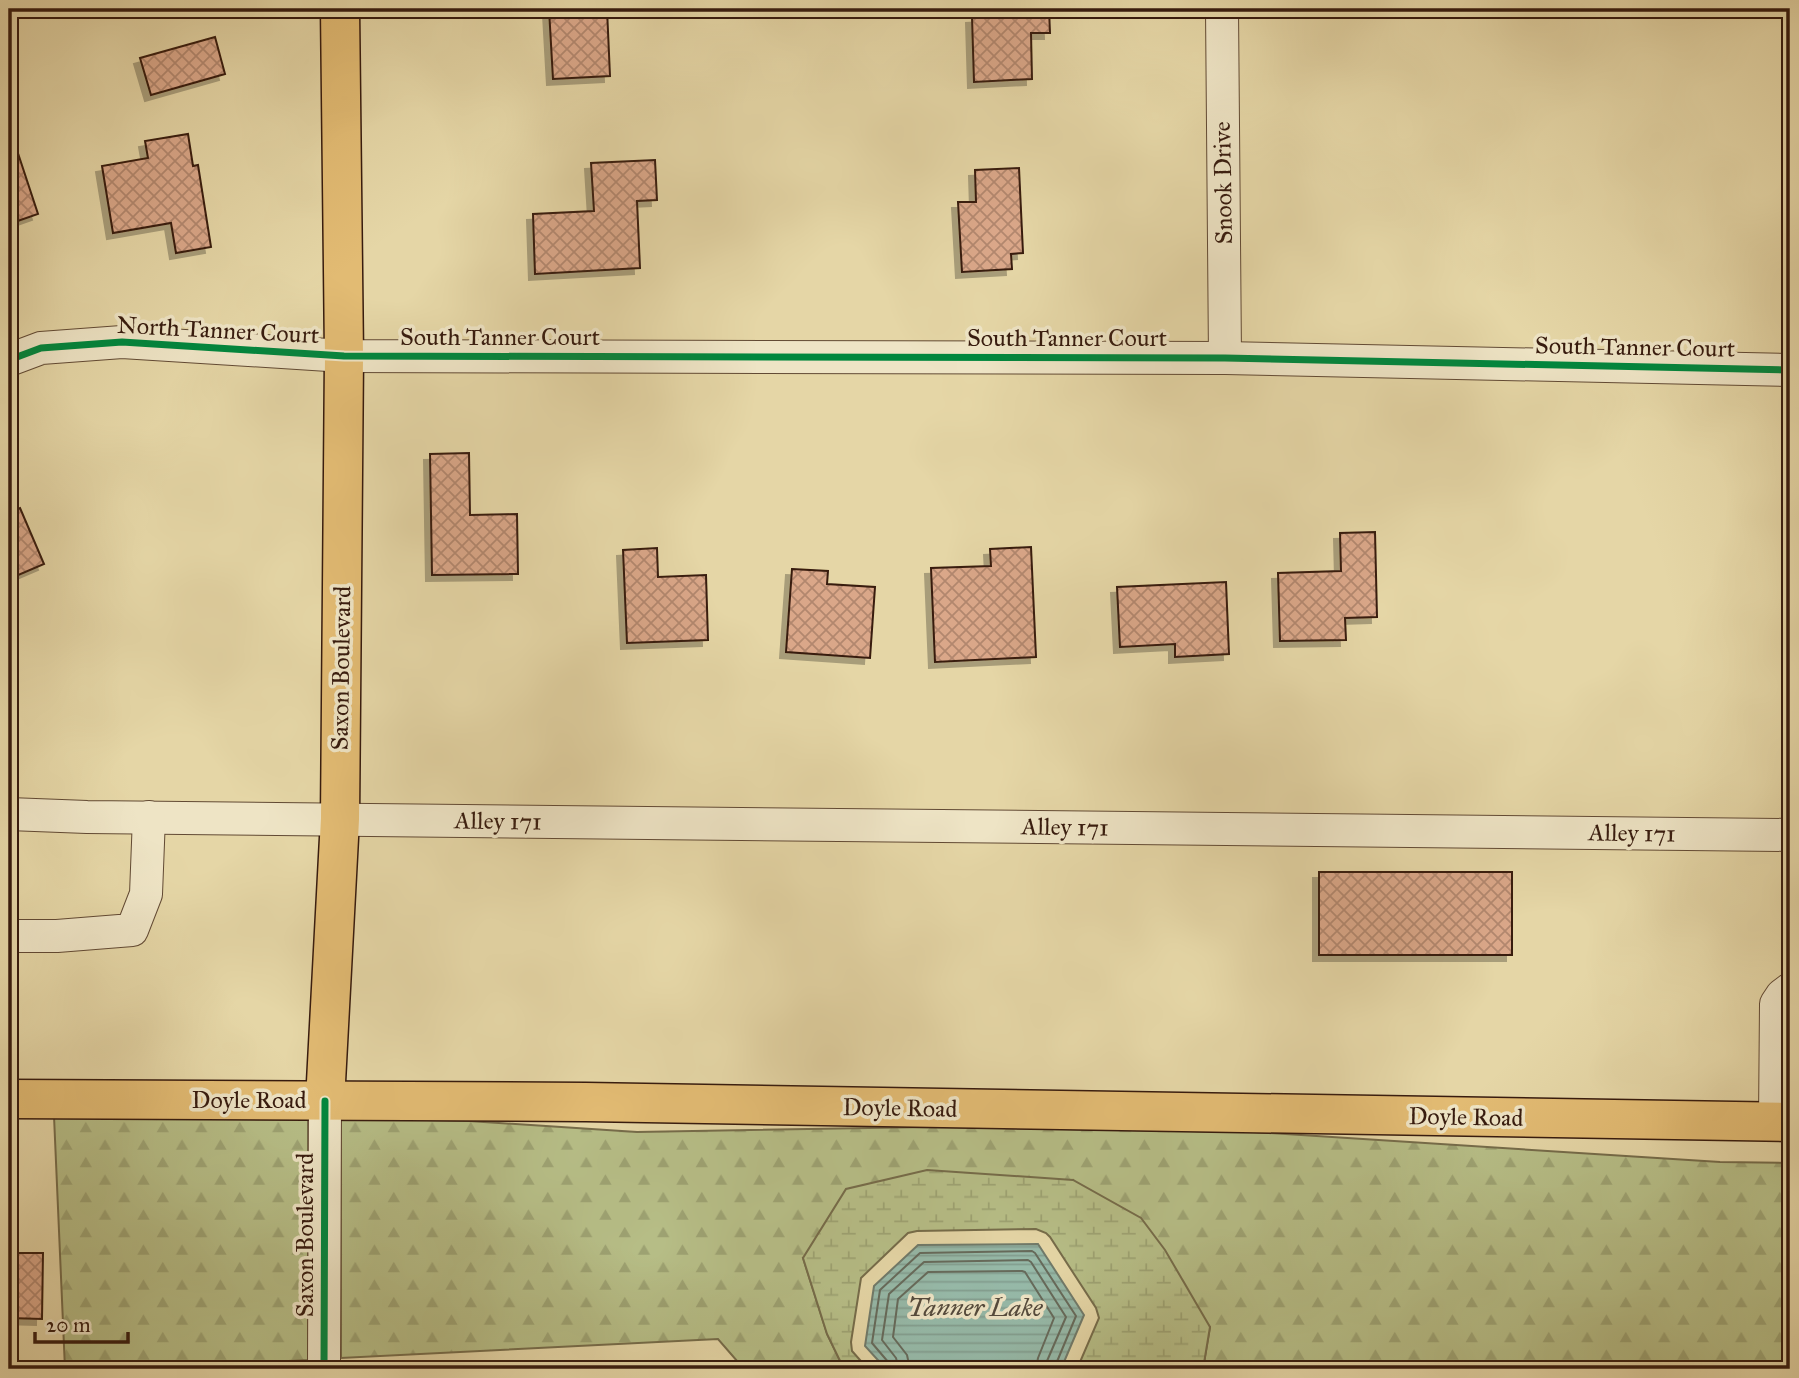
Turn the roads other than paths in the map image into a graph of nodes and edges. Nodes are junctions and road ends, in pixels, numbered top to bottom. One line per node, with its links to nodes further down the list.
1 (340, 9): 3 (main road, Saxon Boulevard)
2 (1222, 9): 4 (street, Snook Drive)
3 (344, 356): 4 (street, South Tanner Court); 5 (street, North Tanner Court); 9 (main road, Saxon Boulevard)
4 (1225, 358): 6 (street, South Tanner Court)
5 (9, 360)
6 (1790, 370)
7 (9, 814): 8 (street, Alley 171)
8 (149, 817): 9 (street, Alley 171); 11 (street)
9 (340, 819): 10 (street, Alley 171); 14 (main road, Saxon Boulevard)
10 (1790, 835)
11 (9, 936)
12 (1790, 989): 15 (street)
13 (9, 1098): 14 (main road, Doyle Road)
14 (325, 1101): 15 (main road, Doyle Road); 16 (street, Saxon Boulevard)
15 (1783, 1122)
16 (324, 1369)

